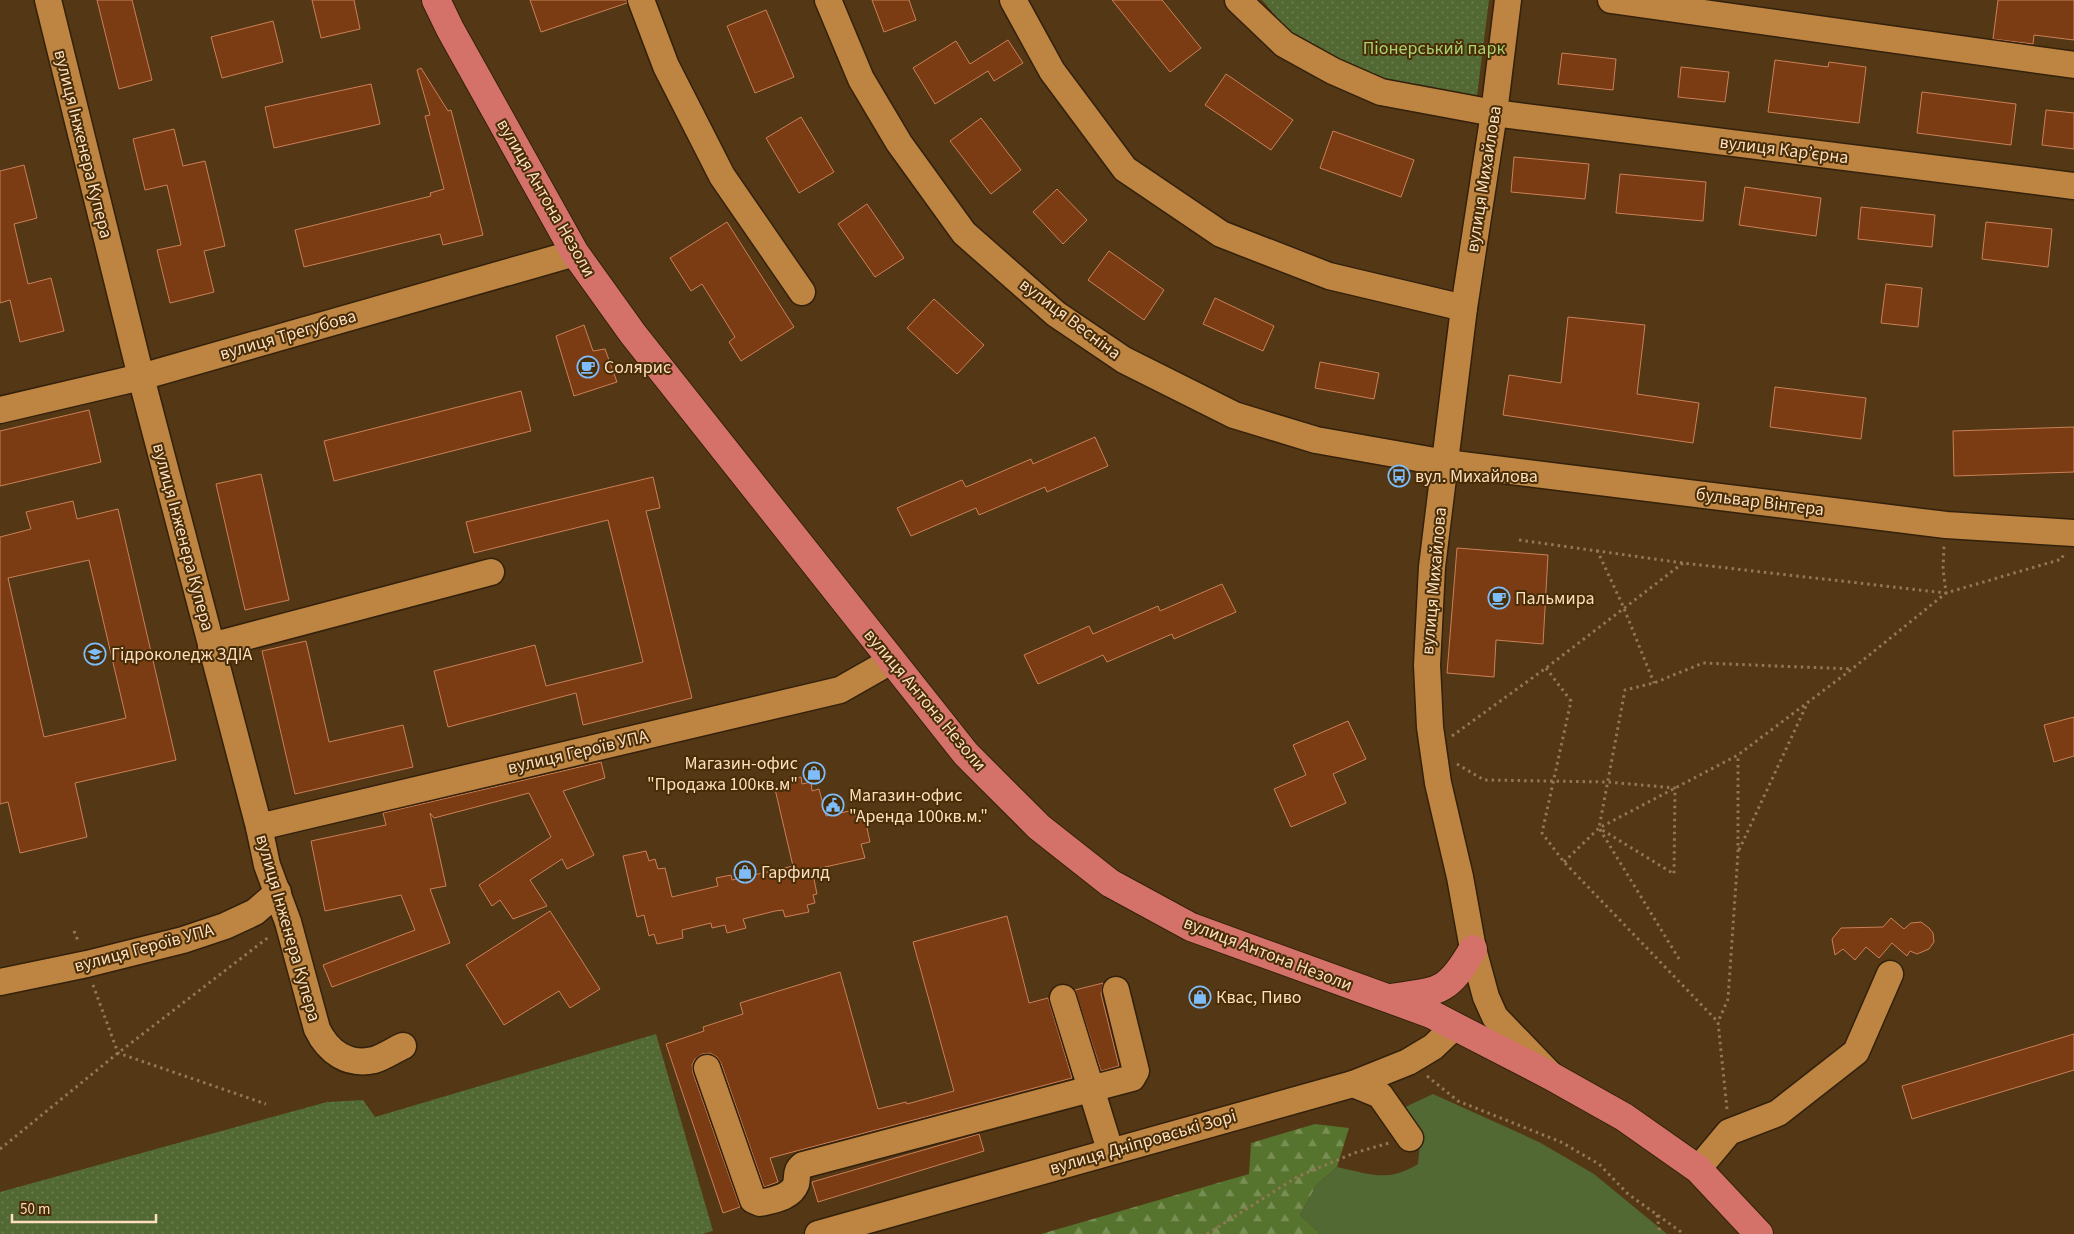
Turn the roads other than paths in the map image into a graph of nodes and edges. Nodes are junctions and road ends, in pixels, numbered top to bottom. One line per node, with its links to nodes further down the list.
1 (48, 0): 15 (street, вулиця Інженера Купера)
2 (436, 0): 12 (main road, вулиця Антона Незоли)
3 (641, 0): 13 (street)
4 (828, 0): 17 (street, вулиця Весніна)
5 (1013, 0): 14 (street)
6 (1238, 0): 10 (street, вулиця Кар’єрна)
7 (1508, 0): 10 (street, вулиця Михайлова)
8 (1611, 0): 9 (street)
9 (2074, 64)
10 (1494, 113): 11 (street, вулиця Кар’єрна); 14 (street, вулиця Михайлова)
11 (2074, 186)
12 (575, 253): 15 (street, вулиця Трегубова); 21 (main road, вулиця Антона Незоли)
13 (802, 292)
14 (1464, 308): 17 (street, вулиця Михайлова)
15 (141, 377): 16 (street, вулиця Трегубова); 20 (street, вулиця Інженера Купера)
16 (0, 410)
17 (1446, 463): 18 (street, бульвар Вінтера); 24 (street, вулиця Михайлова)
18 (2072, 533)
19 (491, 572): 20 (street)
20 (212, 646): 22 (street, вулиця Інженера Купера)
21 (891, 661): 22 (street, вулиця Героїв УПА); 29 (main road, вулиця Антона Незоли)
22 (259, 827): 23 (street, вулиця Інженера Купера)
23 (278, 892): 26 (street, вулиця Героїв УПА); 31 (street, вулиця Інженера Купера)
24 (1472, 949): 29 (main road); 33 (street, вулиця Михайлова)
25 (1890, 974): 38 (street)
26 (0, 982)
27 (1116, 990): 35 (street)
28 (1063, 998): 35 (street)
29 (1389, 998): 30 (main road, вулиця Антона Незоли)
30 (1455, 1026): 33 (main road, вулиця Антона Незоли); 34 (street, вулиця Дніпровські Зорі)
31 (403, 1046)
32 (707, 1068): 35 (street)
33 (1551, 1076): 38 (main road, вулиця Антона Незоли)
34 (1353, 1084): 36 (street); 37 (street, вулиця Дніпровські Зорі)
35 (1090, 1090): 37 (street)
36 (1410, 1138)
37 (1110, 1150): 39 (street, вулиця Дніпровські Зорі)
38 (1698, 1169): 40 (main road, вулиця Антона Незоли)
39 (818, 1234)
40 (1759, 1234)

